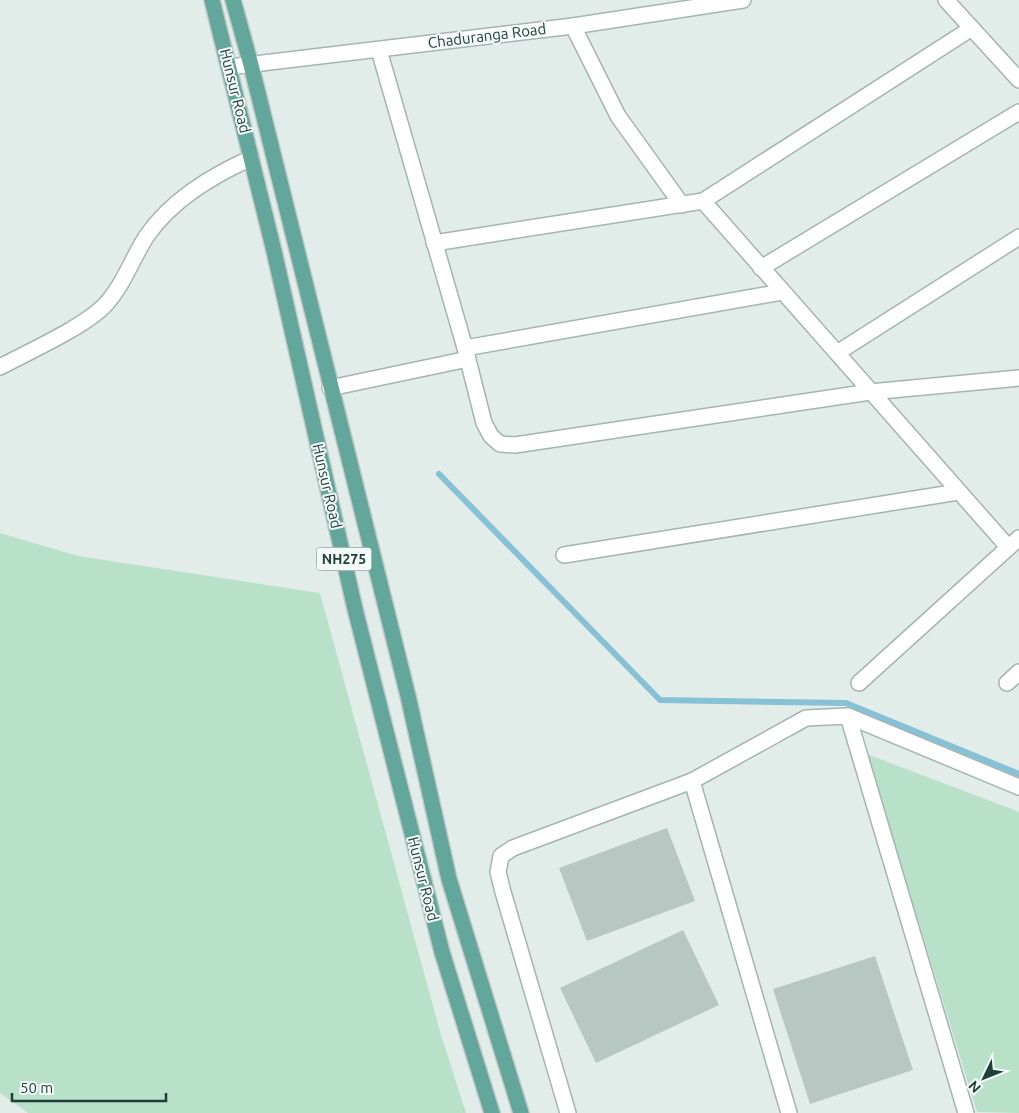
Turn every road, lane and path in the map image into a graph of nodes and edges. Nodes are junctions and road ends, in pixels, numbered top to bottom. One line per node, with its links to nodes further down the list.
1 (212, 0): 9 (main road, Hunsur Road / NH275)
2 (233, 0): 8 (main road)
3 (743, 0): 5 (street, Chaduranga Road)
4 (946, 0): 6 (street)
5 (573, 26): 7 (street, Chaduranga Road); 14 (street)
6 (972, 28): 10 (street); 13 (street)
7 (379, 50): 8 (street, Chaduranga Road); 16 (street)
8 (251, 65): 9 (street, Chaduranga Road); 23 (main road)
9 (230, 67): 12 (main road, Hunsur Road / NH275)
10 (1019, 80)
11 (1019, 112): 17 (street)
12 (251, 158): 21 (street); 34 (main road, Hunsur Road / NH275)
13 (703, 202): 14 (street); 17 (street)
14 (682, 204): 16 (street)
15 (1019, 237): 19 (street)
16 (434, 243): 20 (street)
17 (761, 268): 18 (street)
18 (782, 292): 19 (street); 20 (street)
19 (836, 353): 24 (street)
20 (467, 354): 23 (street); 24 (street)
21 (0, 367)
22 (1017, 377): 24 (street)
23 (330, 388): 35 (main road)
24 (870, 392): 25 (street)
25 (958, 492): 26 (street); 27 (street)
26 (1013, 543): 29 (street)
27 (564, 555)
28 (1019, 672): 30 (street)
29 (859, 683)
30 (1007, 683)
31 (848, 716): 32 (street); 33 (street); 38 (street)
32 (692, 781): 36 (street); 37 (street)
33 (1019, 787)
34 (492, 1113)
35 (521, 1113)
36 (568, 1113)
37 (789, 1113)
38 (966, 1113)

